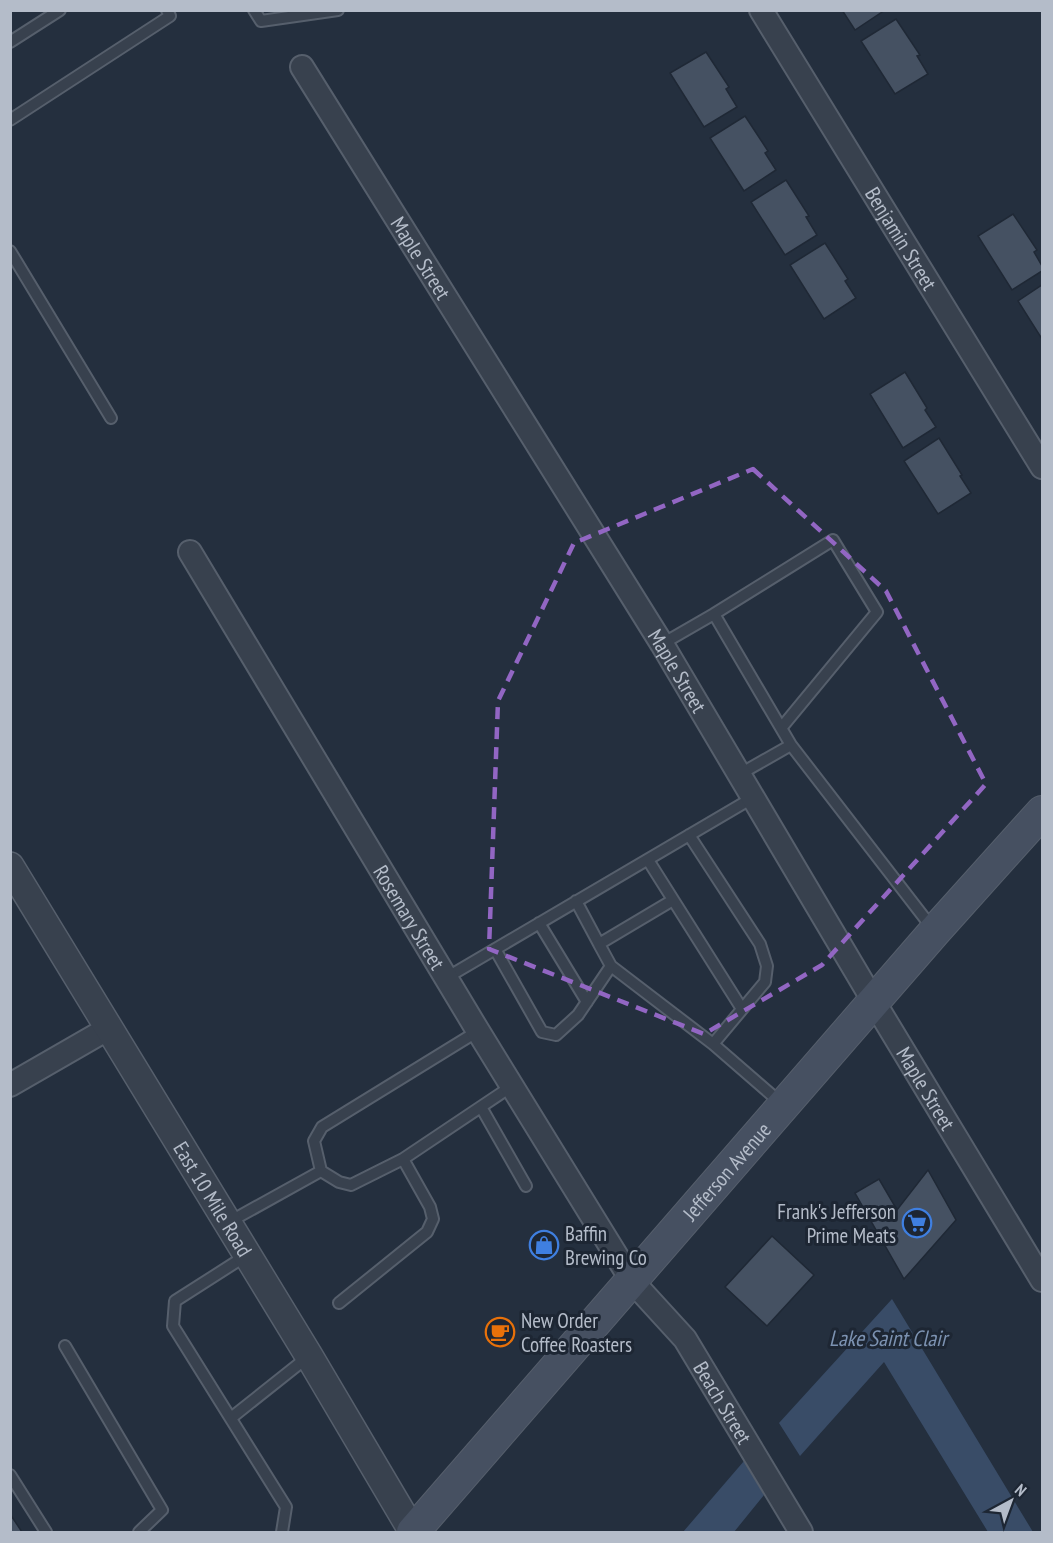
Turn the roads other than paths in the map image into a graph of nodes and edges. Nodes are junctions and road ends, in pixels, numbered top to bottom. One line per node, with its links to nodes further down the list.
1 (60, 10): 6 (lane)
2 (167, 10): 8 (lane)
3 (254, 10): 4 (lane)
4 (338, 10)
5 (761, 10): 11 (street, Benjamin Street)
6 (10, 42)
7 (302, 67): 14 (street, Maple Street)
8 (10, 120)
9 (10, 251): 10 (lane)
10 (111, 418)
11 (1042, 468)
12 (190, 552): 30 (street, Rosemary Street)
13 (714, 614): 14 (lane); 15 (lane); 15 (lane)
14 (662, 644): 17 (street, Maple Street)
15 (782, 727): 16 (lane)
16 (791, 745): 17 (lane); 26 (lane)
17 (740, 774): 18 (street, Maple Street)
18 (754, 797): 20 (lane); 32 (street, Maple Street)
19 (1042, 812): 26 (main road, Jefferson Avenue)
20 (689, 835): 21 (lane); 33 (lane)
21 (648, 860): 23 (lane); 24 (lane)
22 (10, 866): 34 (street, East 10 Mile Road)
23 (673, 900): 27 (lane); 33 (lane)
24 (576, 901): 25 (lane); 27 (lane)
25 (539, 923): 28 (lane); 31 (lane)
26 (935, 932): 32 (main road, Jefferson Avenue)
27 (599, 944): 29 (lane)
28 (495, 949): 30 (lane); 31 (lane)
29 (611, 966): 31 (lane); 36 (lane)
30 (446, 978): 35 (street, Rosemary Street)
31 (587, 1002)
32 (874, 1002): 39 (main road, Jefferson Avenue); 46 (street, Maple Street)
33 (742, 1009): 36 (lane)
34 (109, 1028): 37 (street); 44 (street, East 10 Mile Road)
35 (478, 1031): 38 (street, Rosemary Street); 42 (lane)
36 (713, 1044): 39 (lane)
37 (10, 1085)
38 (512, 1086): 40 (lane); 47 (street, Rosemary Street)
39 (784, 1106): 47 (main road, Jefferson Avenue)
40 (481, 1107): 41 (lane); 43 (lane)
41 (403, 1159): 42 (lane); 48 (lane)
42 (321, 1171): 44 (lane)
43 (526, 1186)
44 (228, 1223): 45 (street, East 10 Mile Road)
45 (247, 1255): 50 (street, East 10 Mile Road); 51 (lane)
46 (1042, 1280)
47 (632, 1281): 53 (main road, Jefferson Avenue); 57 (street, Beach Street)
48 (339, 1303)
49 (65, 1346): 55 (lane)
50 (309, 1356): 51 (lane); 53 (street, East 10 Mile Road)
51 (231, 1418): 56 (lane)
52 (10, 1475): 54 (lane)
53 (413, 1532)
54 (46, 1533)
55 (139, 1533)
56 (282, 1533)
57 (801, 1533)

